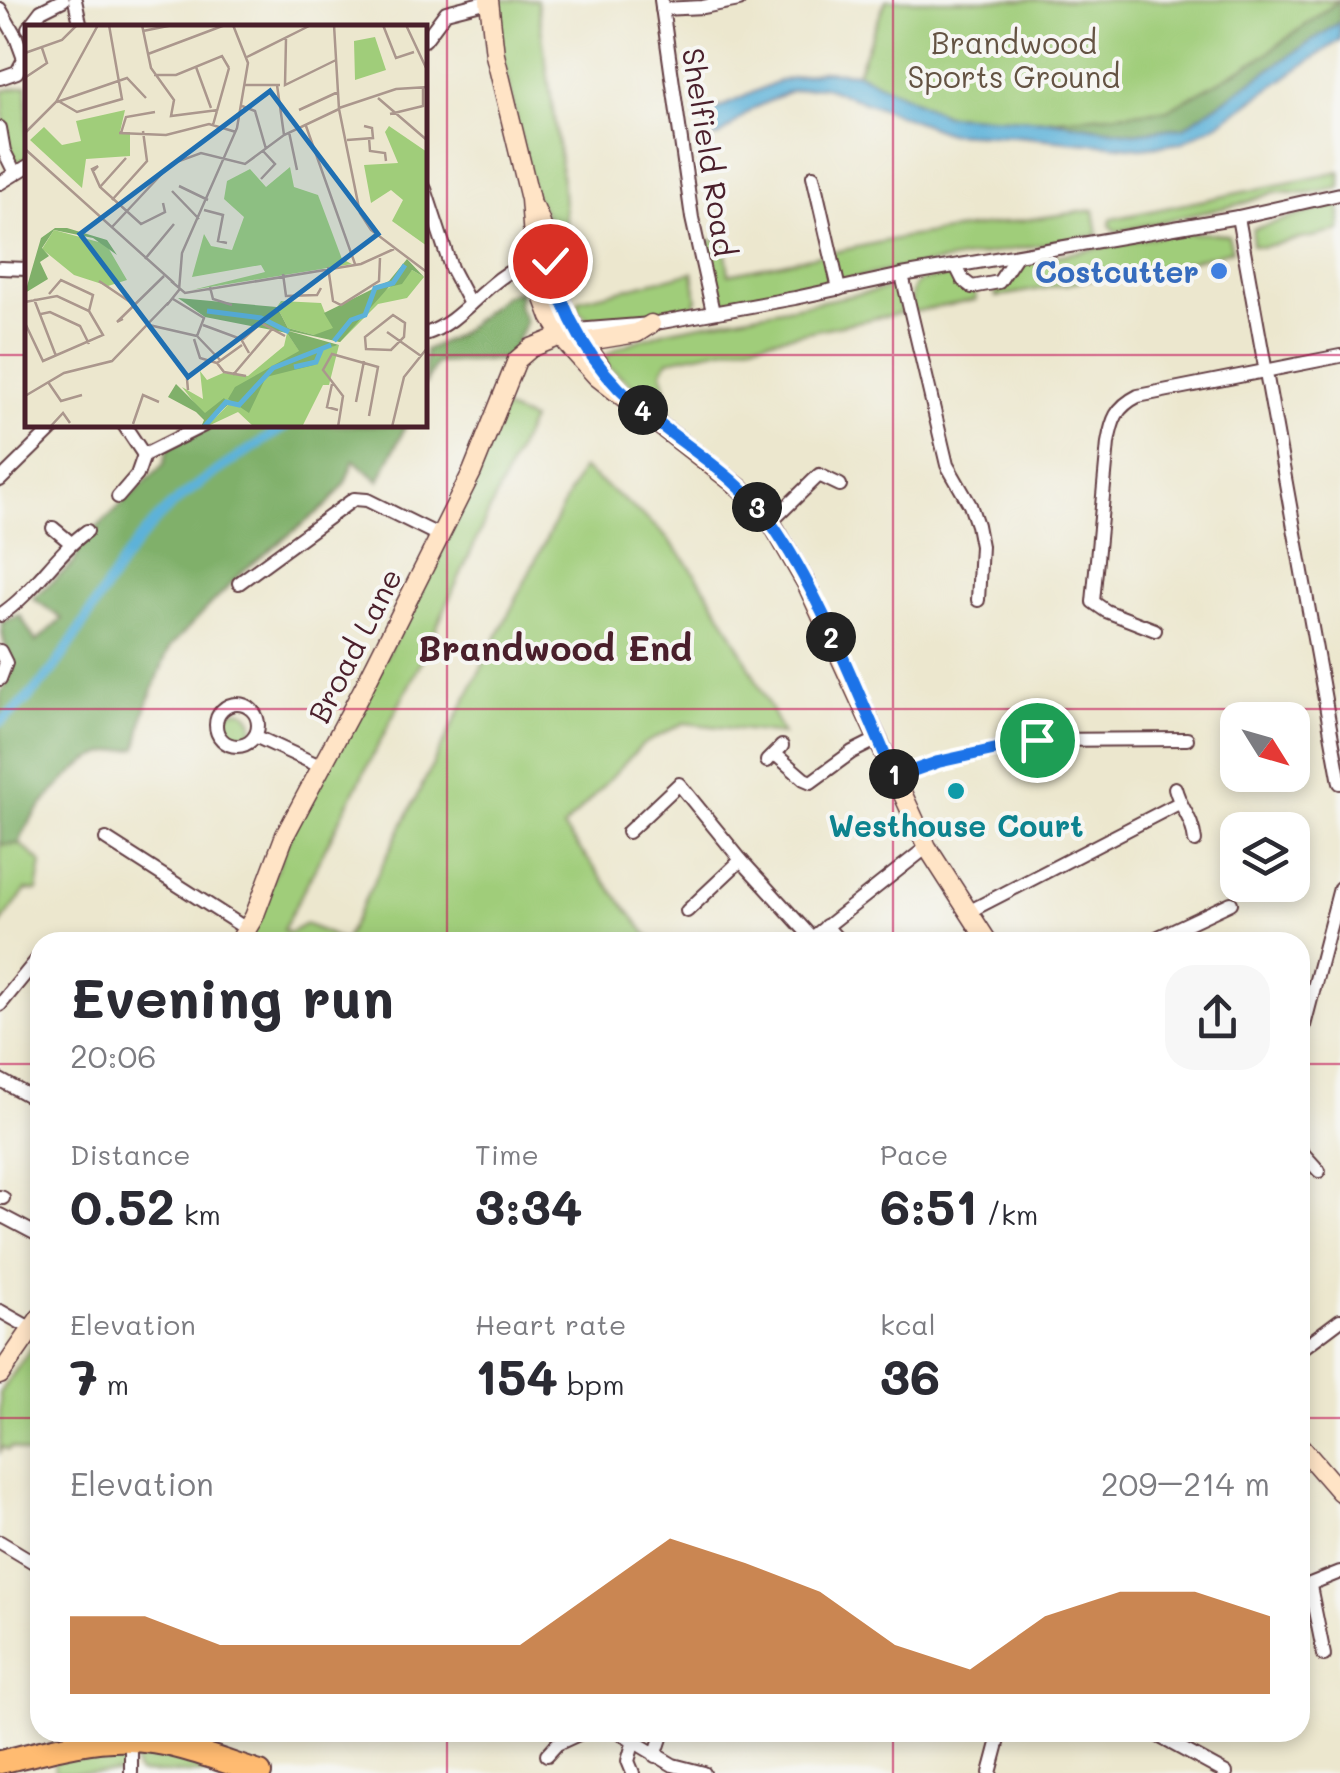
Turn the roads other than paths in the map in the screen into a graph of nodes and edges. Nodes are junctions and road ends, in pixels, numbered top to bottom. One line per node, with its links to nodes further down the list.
1 (63, 0): 7 (street)
2 (75, 0): 8 (street)
3 (739, 0): 5 (street)
4 (489, 1): 10 (street); 20 (street)
5 (661, 4): 27 (street, Shelfield Road)
6 (0, 9): 9 (street)
7 (29, 25)
8 (80, 25)
9 (24, 31): 11 (street)
10 (428, 36)
11 (0, 78)
12 (0, 128): 13 (street)
13 (21, 169): 15 (street)
14 (813, 176): 25 (street)
15 (0, 183)
16 (1340, 194): 18 (street)
17 (428, 197): 26 (street)
18 (1238, 217): 19 (street); 35 (street)
19 (1015, 258): 21 (street); 21 (street)
20 (542, 262): 26 (street); 28 (street); 31 (street)
21 (956, 266): 24 (street)
22 (0, 268): 23 (street)
23 (25, 269)
24 (902, 274): 25 (street); 51 (street)
25 (840, 290): 27 (street)
26 (470, 304): 30 (street)
27 (713, 312): 29 (street)
28 (551, 317): 31 (street); 32 (street, Broad Lane)
29 (652, 324): 31 (street)
30 (428, 333)
31 (573, 339): 32 (street); 34 (street); 43 (street)
32 (522, 354): 34 (street, Broad Lane)
33 (1340, 356): 35 (street)
34 (512, 370): 46 (street, Broad Lane)
35 (1264, 372): 53 (street); 62 (street)
36 (53, 428): 40 (street)
37 (126, 428): 39 (street)
38 (198, 428): 39 (street)
39 (144, 455): 42 (street)
40 (0, 480)
41 (840, 484): 43 (street)
42 (118, 497)
43 (770, 522): 57 (street)
44 (53, 528): 47 (street)
45 (87, 531): 47 (street)
46 (440, 536): 48 (street); 60 (street, Broad Lane)
47 (70, 543): 52 (street)
48 (261, 566): 49 (street); 50 (street)
49 (272, 580)
50 (239, 583)
51 (978, 600)
52 (0, 614)
53 (1155, 630)
54 (0, 651): 55 (street)
55 (0, 679)
56 (257, 737): 60 (street)
57 (878, 738): 59 (street); 61 (street)
58 (1187, 738): 61 (street)
59 (774, 754)
60 (322, 767): 76 (street, Broad Lane)
61 (895, 777): 68 (street)
62 (1340, 783)
63 (1176, 788): 64 (street)
64 (1179, 803): 67 (street); 73 (street)
65 (628, 832): 69 (street)
66 (106, 839): 75 (street)
67 (1195, 841)
68 (927, 847): 73 (street); 74 (street)
69 (741, 860): 72 (street); 77 (street)
70 (1340, 888): 83 (street)
71 (1231, 903): 81 (street)
72 (687, 911)
73 (968, 912): 80 (street)
74 (826, 926): 78 (street); 79 (street)
75 (238, 932)
76 (246, 932)
77 (802, 932)
78 (819, 932)
79 (831, 932)
80 (981, 932)
81 (1169, 932)
82 (30, 968): 84 (street)
83 (1310, 1004)
84 (0, 1005)
85 (0, 1080): 86 (street)
86 (30, 1096)
87 (1310, 1161): 88 (street)
88 (1319, 1171)
89 (0, 1215): 90 (street)
90 (30, 1231)
91 (0, 1311): 93 (street)
92 (1340, 1320): 95 (street)
93 (30, 1321)
94 (30, 1332): 96 (street)
95 (1310, 1342)
96 (0, 1374)
97 (1310, 1458): 98 (street)
98 (1340, 1492)
99 (0, 1542): 100 (street)
100 (30, 1560)
101 (1340, 1572): 102 (street)
102 (1310, 1585)
103 (1310, 1605): 104 (street)
104 (1324, 1656)
105 (109, 1742): 116 (highway)
106 (131, 1742): 118 (street)
107 (146, 1742): 119 (highway)
108 (562, 1742): 114 (street)
109 (630, 1742): 113 (street)
110 (659, 1742): 115 (street)
111 (999, 1742): 122 (street)
112 (1169, 1742): 123 (street)
113 (633, 1744): 115 (street); 120 (street)
114 (547, 1755)
115 (654, 1756): 117 (street)
116 (0, 1762)
117 (670, 1769): 121 (street)
118 (131, 1773)
119 (260, 1773)
120 (633, 1773)
121 (704, 1773)
122 (990, 1773)
123 (1226, 1773)

